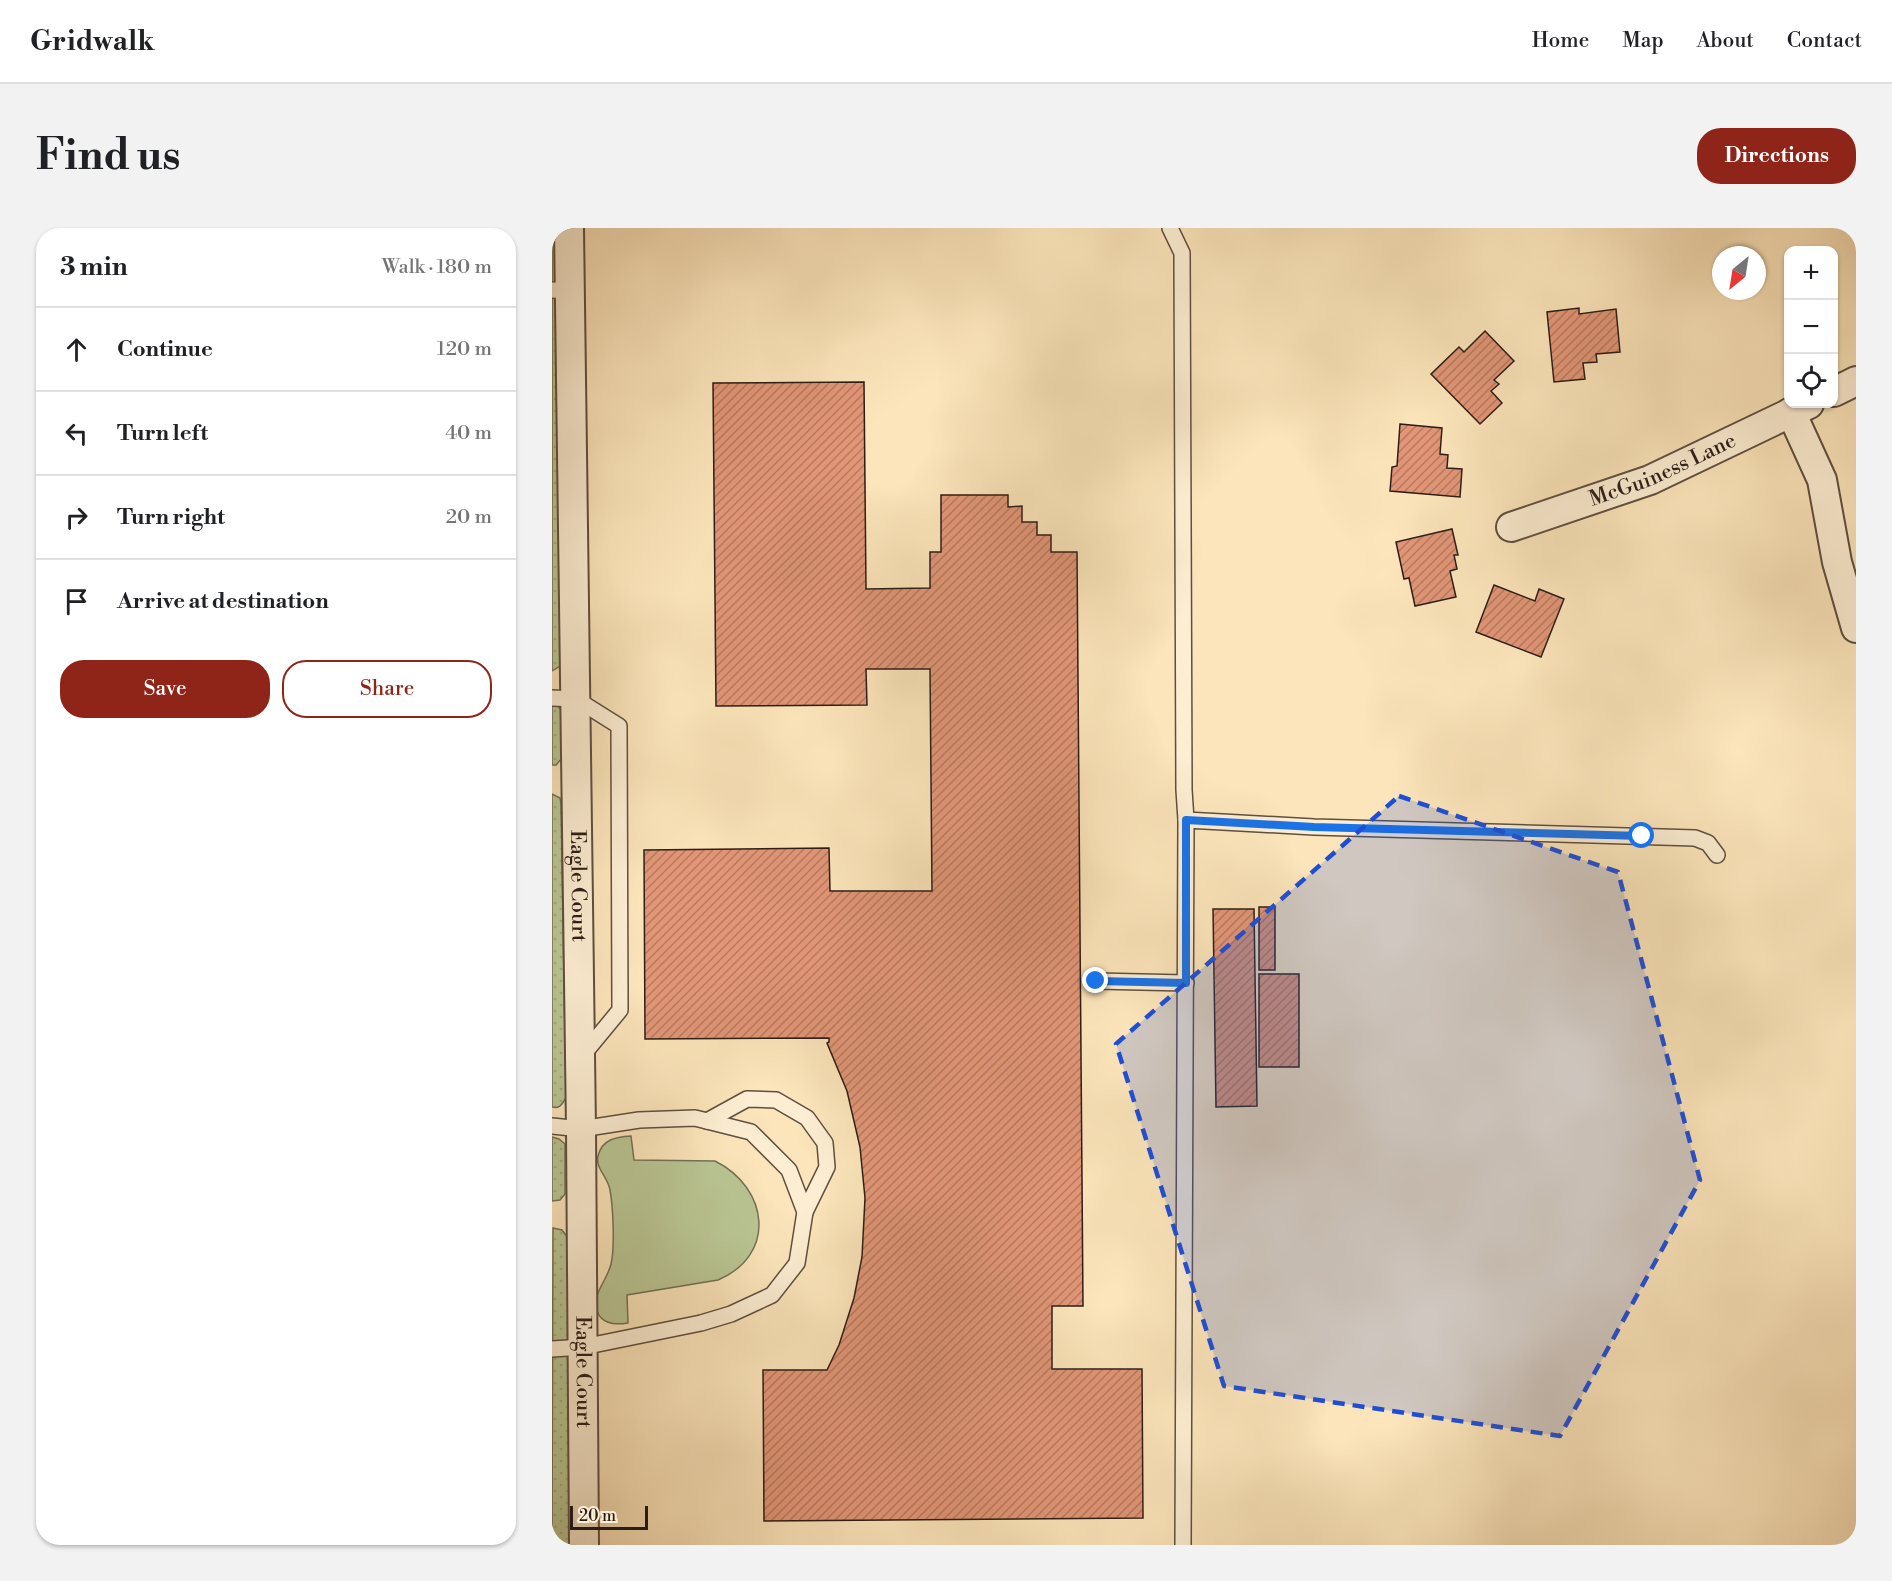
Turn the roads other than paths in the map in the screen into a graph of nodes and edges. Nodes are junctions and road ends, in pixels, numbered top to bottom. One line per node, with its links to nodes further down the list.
1 (570, 228): 3 (street, Eagle Court)
2 (1170, 228): 10 (lane)
3 (561, 290): 9 (street, Eagle Court)
4 (1856, 381): 5 (street)
5 (1838, 390)
6 (1800, 408): 7 (street, McGuiness Lane); 8 (street)
7 (1511, 527)
8 (1856, 628)
9 (564, 698): 14 (street, Eagle Court); 14 (lane)
10 (1186, 820): 11 (lane); 13 (lane)
11 (1717, 855)
12 (1096, 981): 13 (lane)
13 (1186, 983): 22 (lane)
14 (580, 1058): 17 (street, Eagle Court)
15 (707, 1121): 17 (lane); 18 (lane); 18 (lane)
16 (552, 1126): 17 (lane)
17 (581, 1129): 19 (street, Eagle Court)
18 (805, 1212): 19 (lane)
19 (583, 1347): 20 (lane); 21 (street, Eagle Court)
20 (552, 1349)
21 (584, 1545)
22 (1183, 1545)

